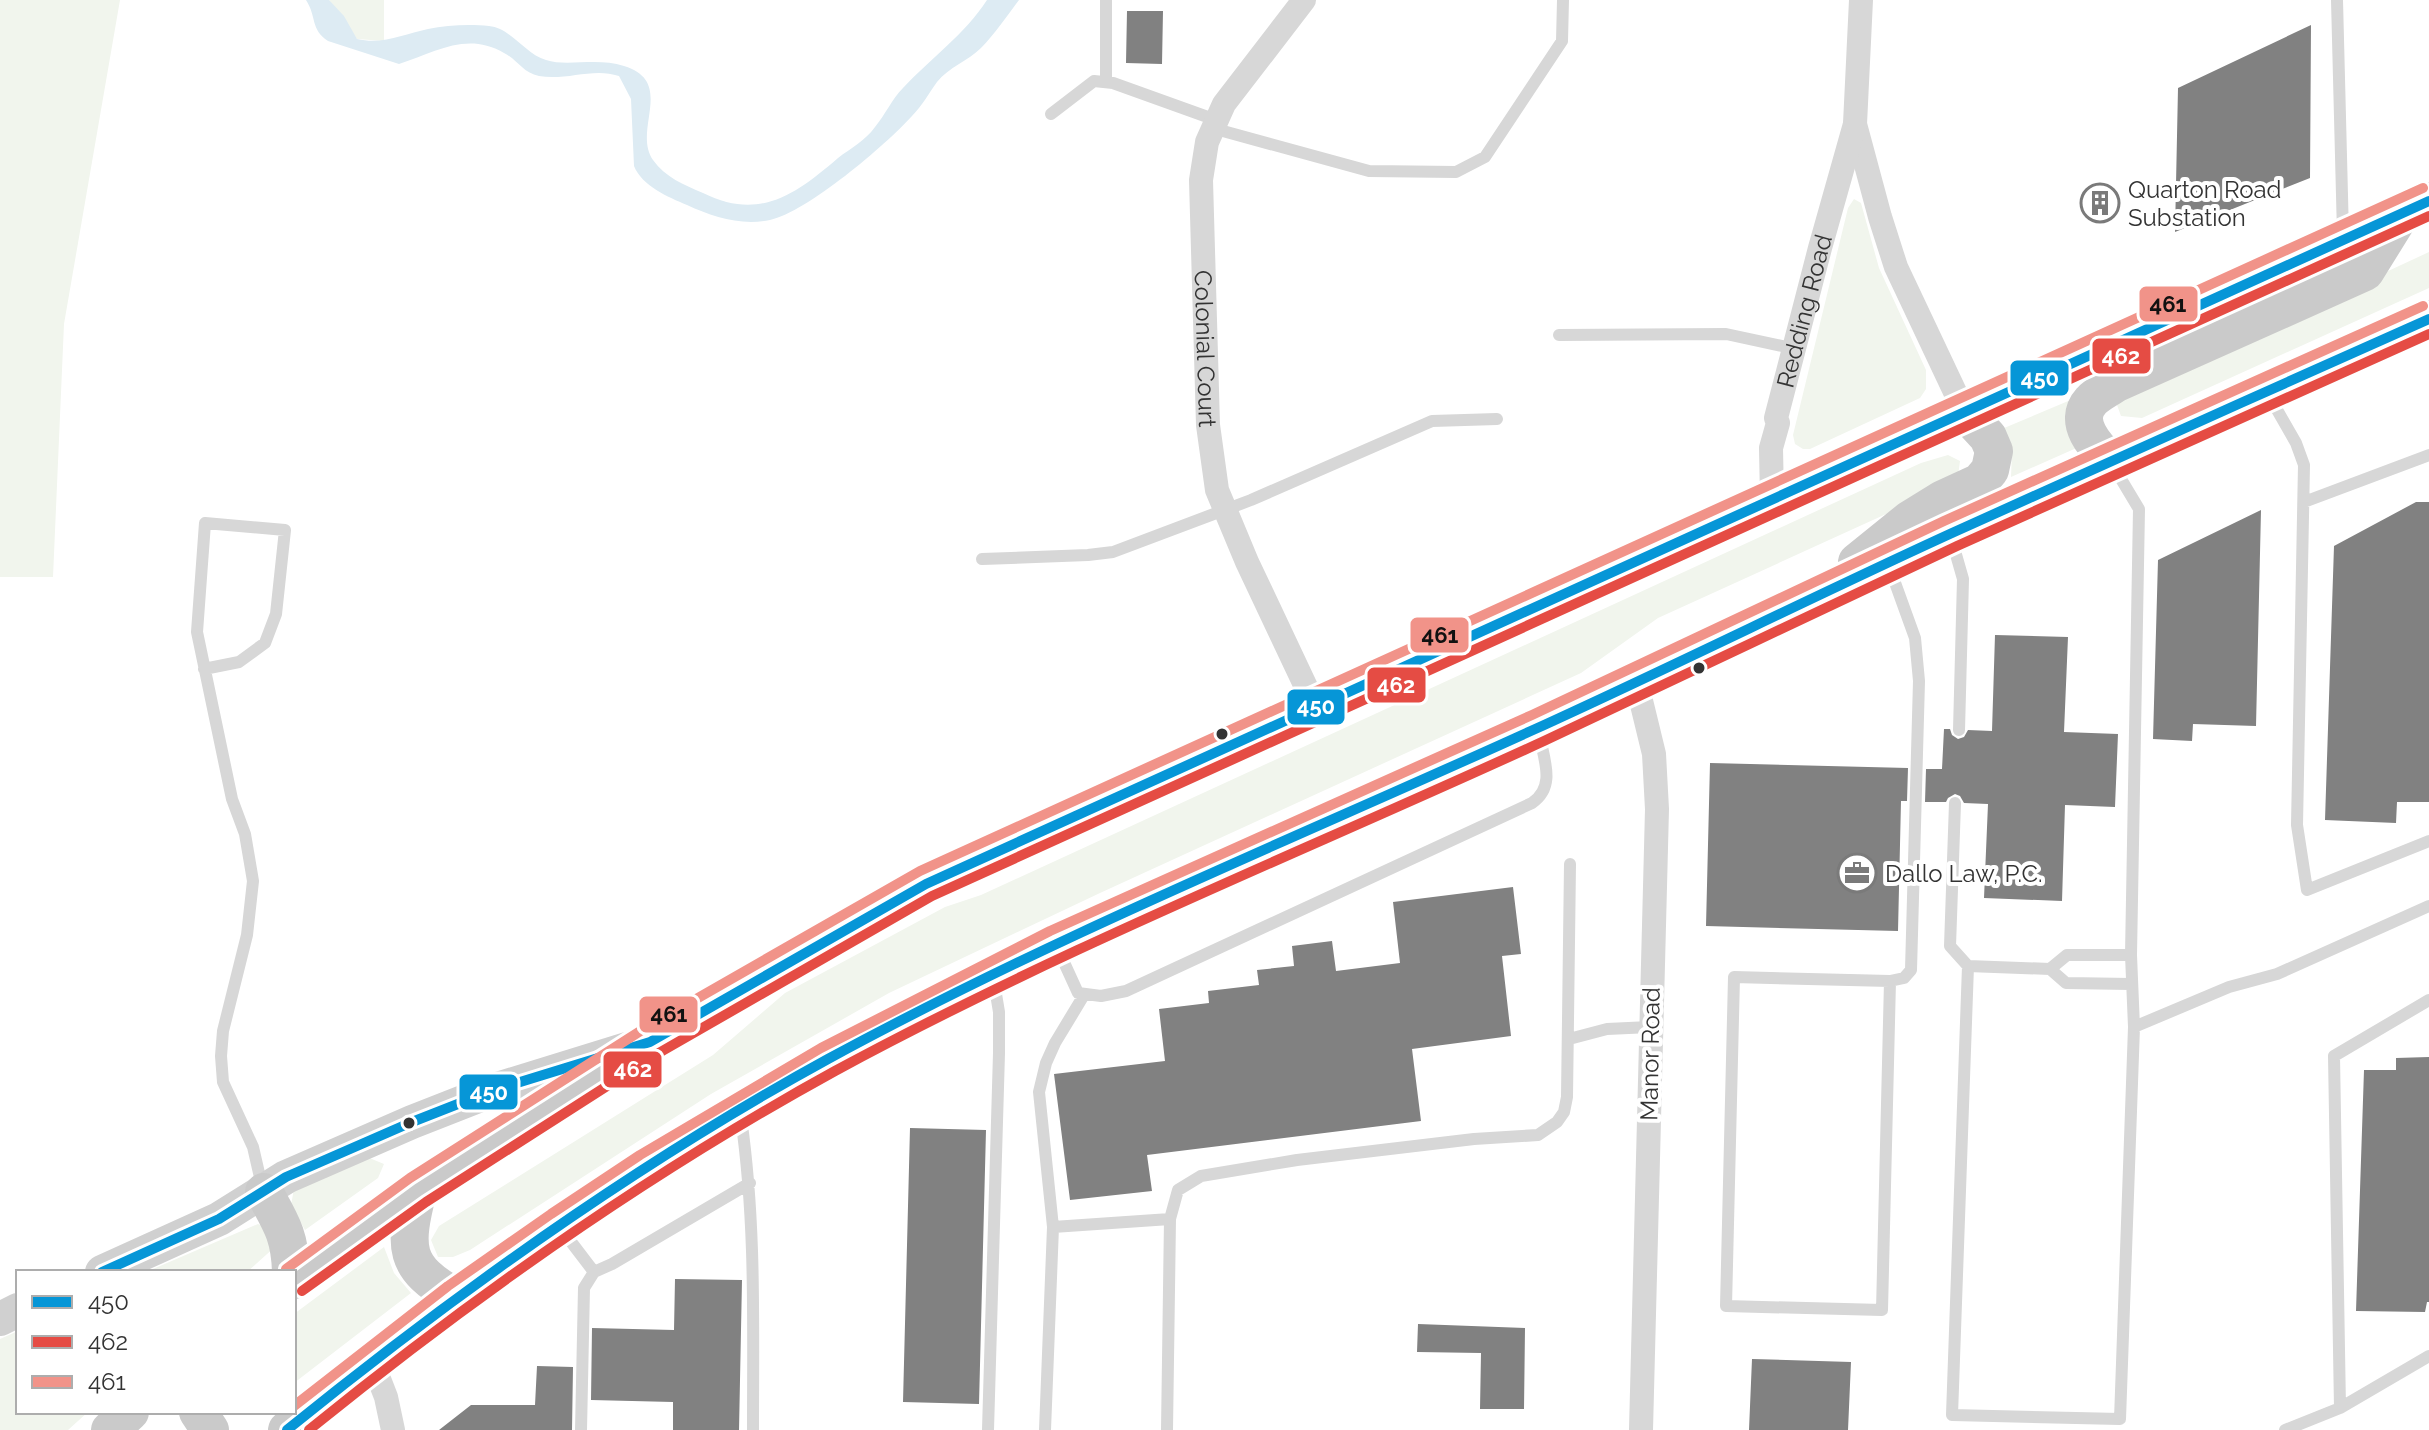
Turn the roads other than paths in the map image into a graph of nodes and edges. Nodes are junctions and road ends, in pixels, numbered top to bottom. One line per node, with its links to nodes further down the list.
1 (1106, 0): 6 (lane)
2 (1304, 0): 8 (street, Colonial Court)
3 (1563, 0): 8 (lane)
4 (1861, 0): 9 (street, Redding Road)
5 (2337, 0): 11 (lane)
6 (1106, 82): 7 (lane); 8 (lane)
7 (1051, 114)
8 (1214, 124): 23 (street, Colonial Court)
9 (1855, 124): 15 (street, Redding Road); 17 (street, Redding Road)
10 (2415, 207): 11 (main road); 12 (main road)
11 (2343, 240): 12 (lane); 17 (main road)
12 (2346, 281): 20 (main road)
13 (2429, 319): 16 (main road)
14 (1559, 335): 15 (lane)
15 (1796, 349): 21 (street, Redding Road)
16 (2267, 391): 20 (main road); 22 (lane)
17 (1964, 411): 21 (main road); 27 (main road)
18 (1497, 419): 23 (lane)
19 (2429, 455): 22 (lane)
20 (2110, 461): 24 (main road); 38 (lane)
21 (1772, 498): 30 (main road)
22 (2304, 502): 34 (lane)
23 (1224, 511): 25 (lane); 30 (street, Colonial Court)
24 (1950, 534): 26 (main road); 32 (lane)
25 (982, 559)
26 (1888, 563): 27 (main road); 42 (lane)
27 (1811, 598): 29 (main road)
28 (204, 669): 28 (lane); 53 (lane)
29 (1636, 680): 31 (main road); 46 (street, Manor Road)
30 (1315, 706): 49 (main road)
31 (1538, 728): 37 (main road); 44 (lane)
32 (1959, 730)
33 (1955, 803): 39 (lane)
34 (2429, 841)
35 (1570, 864): 48 (lane)
36 (2429, 906): 47 (lane)
37 (1056, 944): 41 (main road); 44 (lane)
38 (2131, 955): 40 (lane); 43 (lane)
39 (1968, 966): 40 (lane); 47 (lane)
40 (2050, 969): 43 (lane)
41 (993, 974): 50 (main road); 71 (lane)
42 (1890, 981): 42 (lane)
43 (2131, 984): 47 (lane)
44 (1084, 995): 56 (lane)
45 (2429, 1000): 64 (lane)
46 (1650, 1027): 48 (lane); 74 (street, Manor Road)
47 (2134, 1027)
48 (1569, 1039): 54 (lane)
49 (650, 1042): 52 (main road); 53 (street)
50 (740, 1111): 51 (lane); 55 (main road)
51 (750, 1183): 59 (lane); 70 (lane)
52 (418, 1190): 60 (main road); 61 (main road)
53 (264, 1192): 57 (street); 58 (main road)
54 (1170, 1219): 56 (lane); 73 (lane)
55 (559, 1226): 59 (lane); 61 (main road)
56 (1053, 1227): 72 (lane)
57 (106, 1270)
58 (291, 1270)
59 (594, 1272): 69 (lane)
60 (296, 1279)
61 (456, 1297): 63 (main road)
62 (2429, 1356): 64 (lane)
63 (372, 1361): 67 (main road); 68 (street)
64 (2340, 1408): 75 (lane)
65 (128, 1414): 66 (main road)
66 (110, 1430)
67 (287, 1430)
68 (393, 1430)
69 (581, 1430)
70 (753, 1430)
71 (988, 1430)
72 (1045, 1430)
73 (1167, 1430)
74 (1641, 1430)
75 (2285, 1430)

